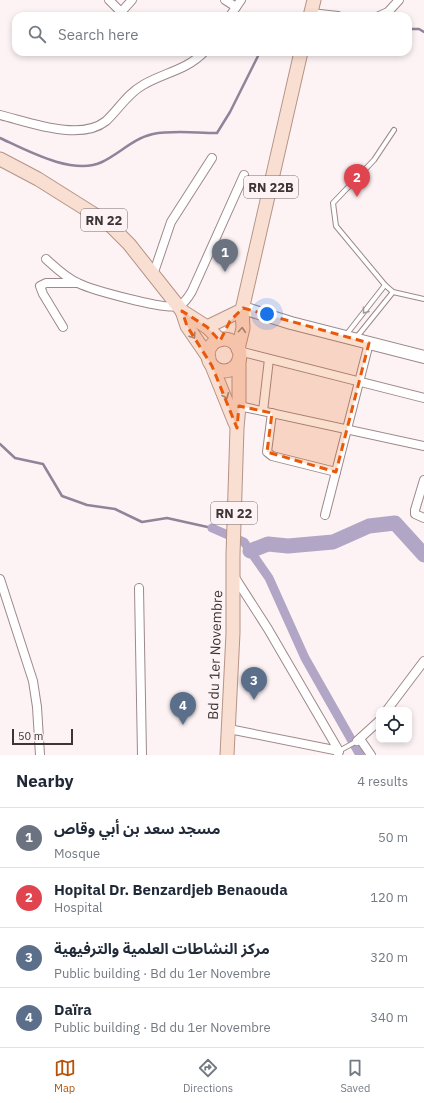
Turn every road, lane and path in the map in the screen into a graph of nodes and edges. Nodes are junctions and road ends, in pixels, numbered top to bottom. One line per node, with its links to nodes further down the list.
1 (109, 0): 2 (street)
2 (132, 0)
3 (224, 0): 7 (street)
4 (241, 0): 7 (street)
5 (314, 0): 9 (main road)
6 (399, 0): 10 (street)
7 (236, 7): 8 (street)
8 (233, 12)
9 (311, 12)
10 (388, 12)
11 (199, 56): 13 (street)
12 (300, 58): 25 (main road, RN 22B)
13 (0, 115)
14 (394, 130): 21 (lane)
15 (212, 158): 19 (street)
16 (0, 159): 19 (main road, RN 22)
17 (244, 174): 24 (street)
18 (46, 259): 20 (street)
19 (153, 275): 24 (main road, RN 22)
20 (78, 283): 24 (street); 26 (street)
21 (385, 285): 22 (lane); 28 (lane, one-way to 28)
22 (393, 292): 23 (lane); 28 (lane)
23 (424, 299)
24 (180, 309): 27 (main road, RN 22); 34 (main road, RN 22, one-way to 34)
25 (243, 309): 27 (main road); 28 (street); 29 (main road); 31 (main road, RN 22B, one-way to 25)
26 (63, 327)
27 (207, 327): 29 (main road, RN 22)
28 (351, 337): 30 (street)
29 (220, 340): 31 (main road); 34 (main road)
30 (369, 343): 32 (street); 35 (street)
31 (239, 353): 33 (street); 34 (main road); 37 (main road, RN 22)
32 (424, 357)
33 (269, 359): 35 (street); 38 (street)
34 (210, 362): 40 (main road, RN 22, one-way to 40)
35 (359, 382): 36 (street); 41 (street)
36 (424, 398)
37 (239, 406): 38 (street); 40 (main road, RN 22)
38 (263, 411): 39 (street)
39 (272, 413): 41 (street); 43 (street)
40 (237, 428): 47 (main road, Bd du 1er Novembre / RN 22)
41 (348, 428): 42 (street); 43 (street)
42 (424, 446)
43 (336, 472): 45 (street)
44 (424, 480): 46 (street)
45 (325, 515)
46 (424, 518)
47 (233, 576): 53 (main road, Bd du 1er Novembre / RN 22); 55 (street)
48 (0, 579): 56 (street)
49 (139, 588): 57 (street)
50 (424, 661): 51 (street)
51 (389, 707)
52 (376, 724): 54 (street)
53 (229, 729): 55 (street); 58 (main road, Bd du 1er Novembre / RN 22)
54 (358, 740): 55 (lane); 59 (street)
55 (339, 753)
56 (40, 755)
57 (142, 755)
58 (228, 755)
59 (371, 755)

